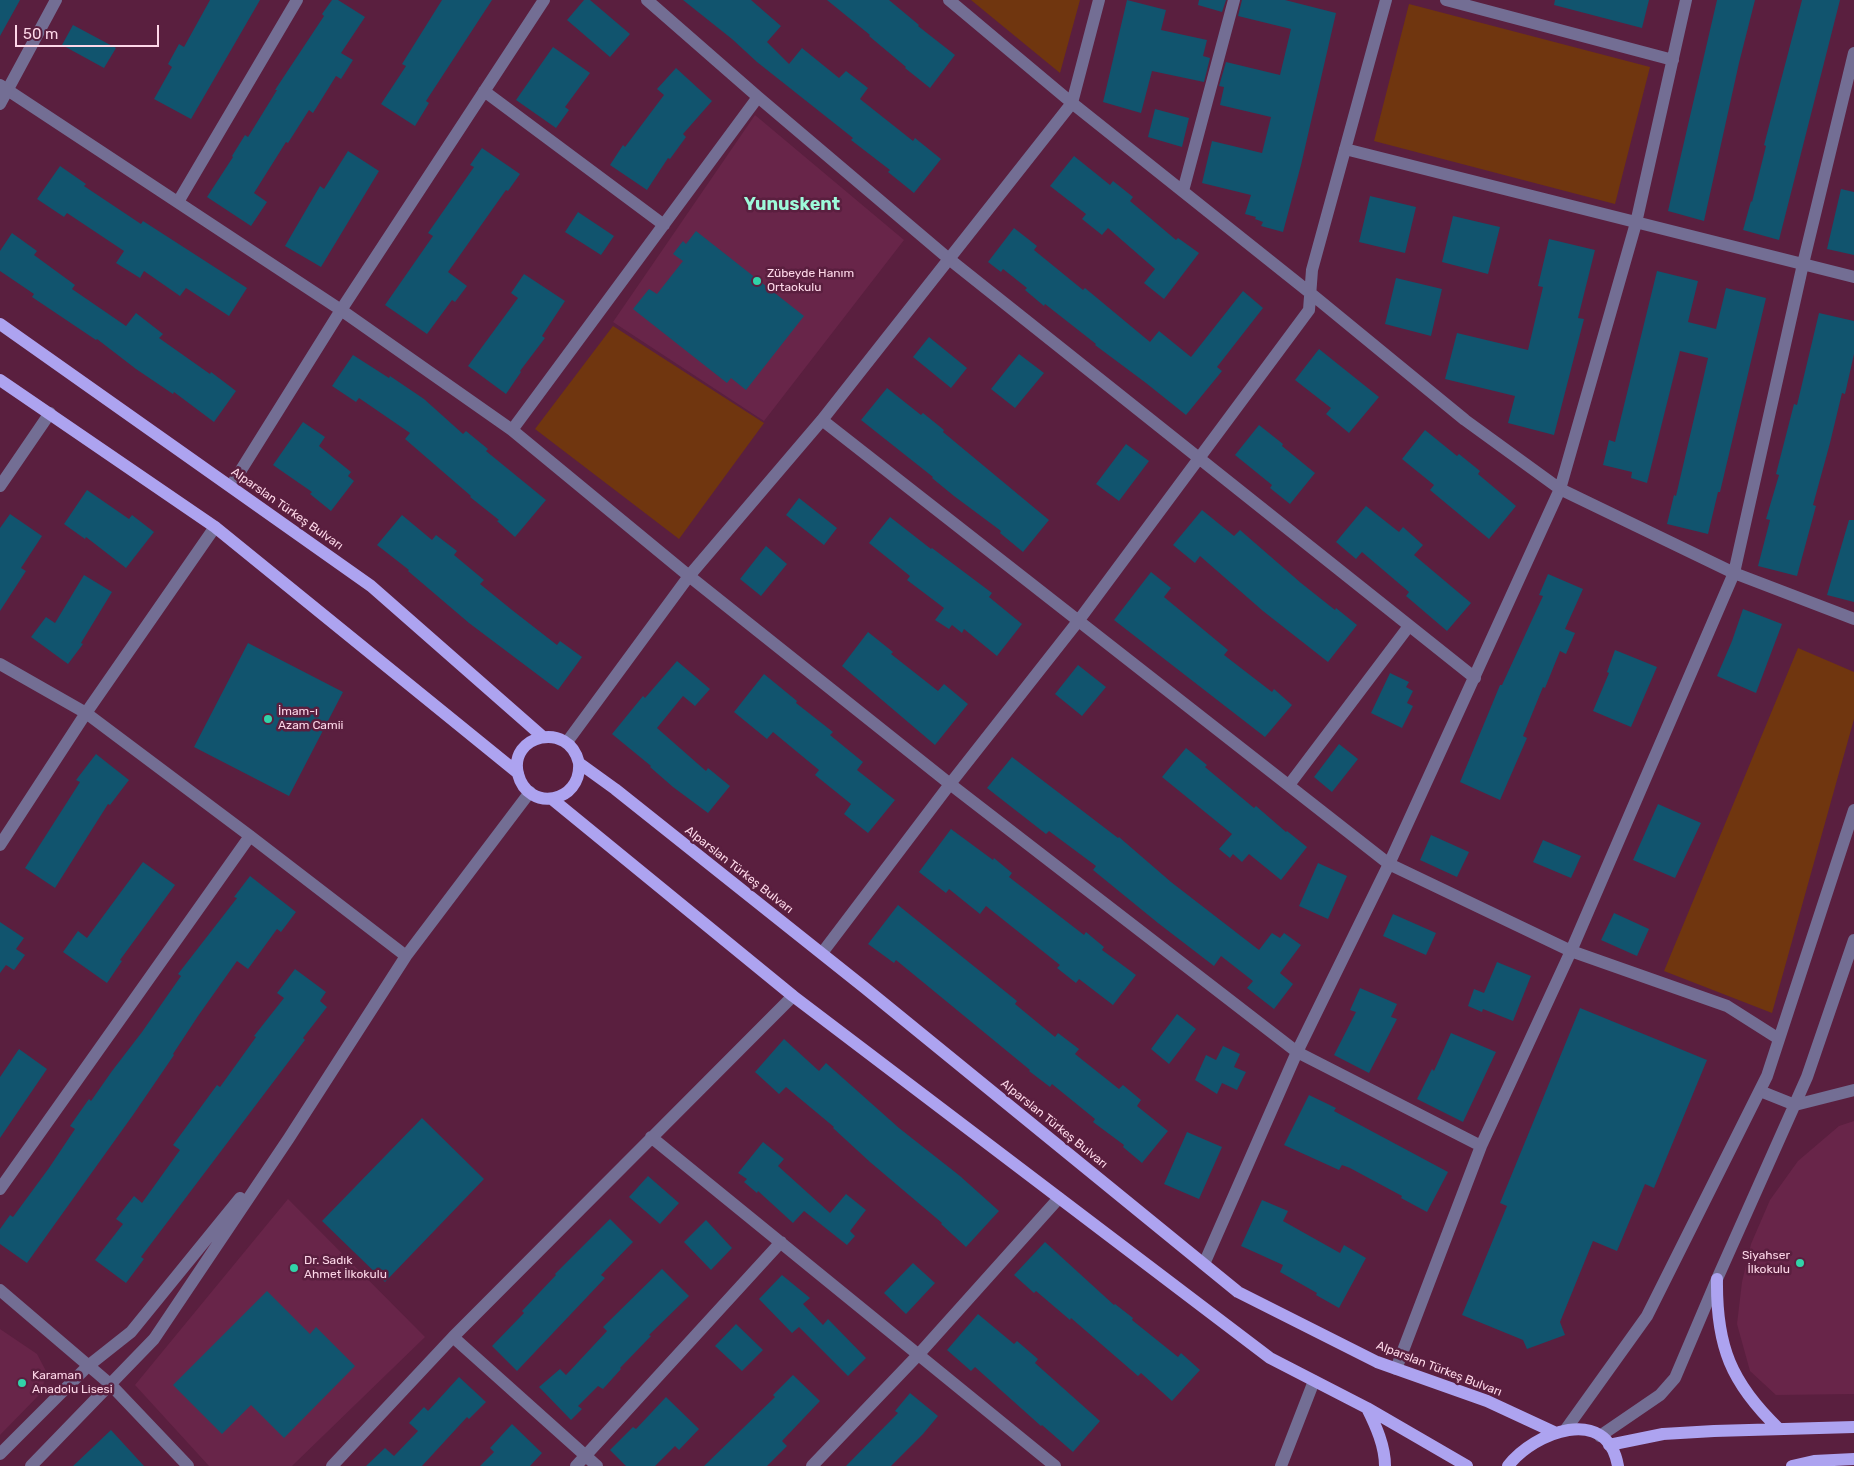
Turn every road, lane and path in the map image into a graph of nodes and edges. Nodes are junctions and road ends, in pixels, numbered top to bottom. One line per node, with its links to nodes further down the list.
1 (56, 0): 13 (street)
2 (297, 0): 20 (street)
3 (544, 0): 14 (street)
4 (646, 0): 15 (street)
5 (949, 0): 16 (street)
6 (1099, 0): 16 (street)
7 (1234, 0): 19 (street)
8 (1386, 0): 18 (street)
9 (1446, 0): 12 (street)
10 (1686, 0): 12 (street)
11 (1854, 53): 24 (street)
12 (1673, 60): 21 (street)
13 (4, 88): 17 (street); 20 (street)
14 (484, 92): 22 (street); 27 (street)
15 (758, 97): 22 (street); 23 (street)
16 (1072, 103): 19 (street); 23 (street)
17 (0, 104)
18 (1345, 149): 21 (street); 26 (street)
19 (1183, 192): 26 (street)
20 (178, 202): 27 (street)
21 (1636, 223): 24 (street); 36 (street)
22 (664, 225): 32 (street)
23 (949, 258): 31 (street); 33 (street)
24 (1803, 264): 25 (street); 38 (street)
25 (1854, 277)
26 (1309, 292): 33 (street); 36 (street)
27 (341, 310): 32 (street); 35 (street)
28 (0, 324): 35 (main road, Alparslan Türkeş Bulvarı)
29 (0, 380): 30 (main road)
30 (50, 413): 34 (street); 37 (main road)
31 (822, 420): 39 (street); 41 (street)
32 (512, 430): 39 (street)
33 (1199, 458): 41 (street); 42 (street)
34 (0, 486)
35 (231, 486): 46 (main road, Alparslan Türkeş Bulvarı)
36 (1560, 489): 38 (street); 44 (street)
37 (215, 527): 45 (street); 49 (main road)
38 (1734, 573): 40 (street); 59 (street)
39 (689, 576): 47 (street); 50 (street)
40 (1854, 619)
41 (1078, 620): 50 (street); 51 (street)
42 (1409, 626): 44 (street); 51 (street)
43 (0, 664): 45 (street)
44 (1475, 678): 57 (street)
45 (86, 713): 55 (street); 56 (street)
46 (543, 737): 47 (main road, Alparslan Türkeş Bulvarı); 49 (main road)
47 (566, 742): 48 (main road, Alparslan Türkeş Bulvarı)
48 (579, 763): 53 (main road); 60 (main road, Alparslan Türkeş Bulvarı)
49 (518, 773): 52 (main road)
50 (950, 784): 60 (street); 64 (street)
51 (1289, 785): 57 (street)
52 (530, 792): 53 (main road); 61 (street)
53 (552, 799): 62 (main road)
54 (1854, 810): 63 (street)
55 (250, 836): 61 (street); 71 (street)
56 (0, 845)
57 (1389, 864): 59 (street); 64 (street)
58 (1854, 940): 67 (street)
59 (1571, 951): 63 (street); 70 (street)
60 (822, 953): 74 (main road, Alparslan Türkeş Bulvarı)
61 (406, 956): 69 (street)
62 (793, 996): 68 (street); 72 (main road)
63 (1779, 1039): 66 (street)
64 (1297, 1052): 70 (street); 74 (street)
65 (1854, 1090): 67 (street)
66 (1760, 1091): 67 (street); 86 (street)
67 (1795, 1106): 75 (street)
68 (651, 1137): 73 (street); 77 (street)
69 (289, 1138): 79 (street); 82 (street)
70 (1481, 1146): 80 (street)
71 (0, 1189)
72 (1059, 1198): 78 (street); 81 (main road)
73 (781, 1242): 78 (street); 90 (street)
74 (1204, 1264): 80 (main road, Alparslan Türkeş Bulvarı)
75 (1717, 1279): 85 (main road); 87 (street)
76 (0, 1290): 79 (street)
77 (453, 1336): 90 (street); 95 (street)
78 (919, 1354): 92 (street); 98 (street)
79 (88, 1366): 82 (street); 89 (street)
80 (1396, 1369): 86 (main road, Alparslan Türkeş Bulvarı)
81 (1314, 1381): 83 (main road); 99 (street)
82 (110, 1384): 93 (street); 94 (street)
83 (1367, 1408): 100 (main road); 101 (main road)
84 (1854, 1427): 85 (main road)
85 (1778, 1430): 88 (main road)
86 (1561, 1431): 87 (main road); 102 (main road)
87 (1600, 1436): 88 (main road)
88 (1609, 1445): 103 (main road)
89 (0, 1454)
90 (586, 1456): 96 (street); 97 (street)
91 (1854, 1459): 104 (main road)
92 (1048, 1464)
93 (31, 1466)
94 (188, 1466)
95 (332, 1466)
96 (576, 1466)
97 (597, 1466)
98 (812, 1466)
99 (1281, 1466)
100 (1385, 1466)
101 (1467, 1466)
102 (1508, 1466)
103 (1618, 1466)
104 (1792, 1466)

